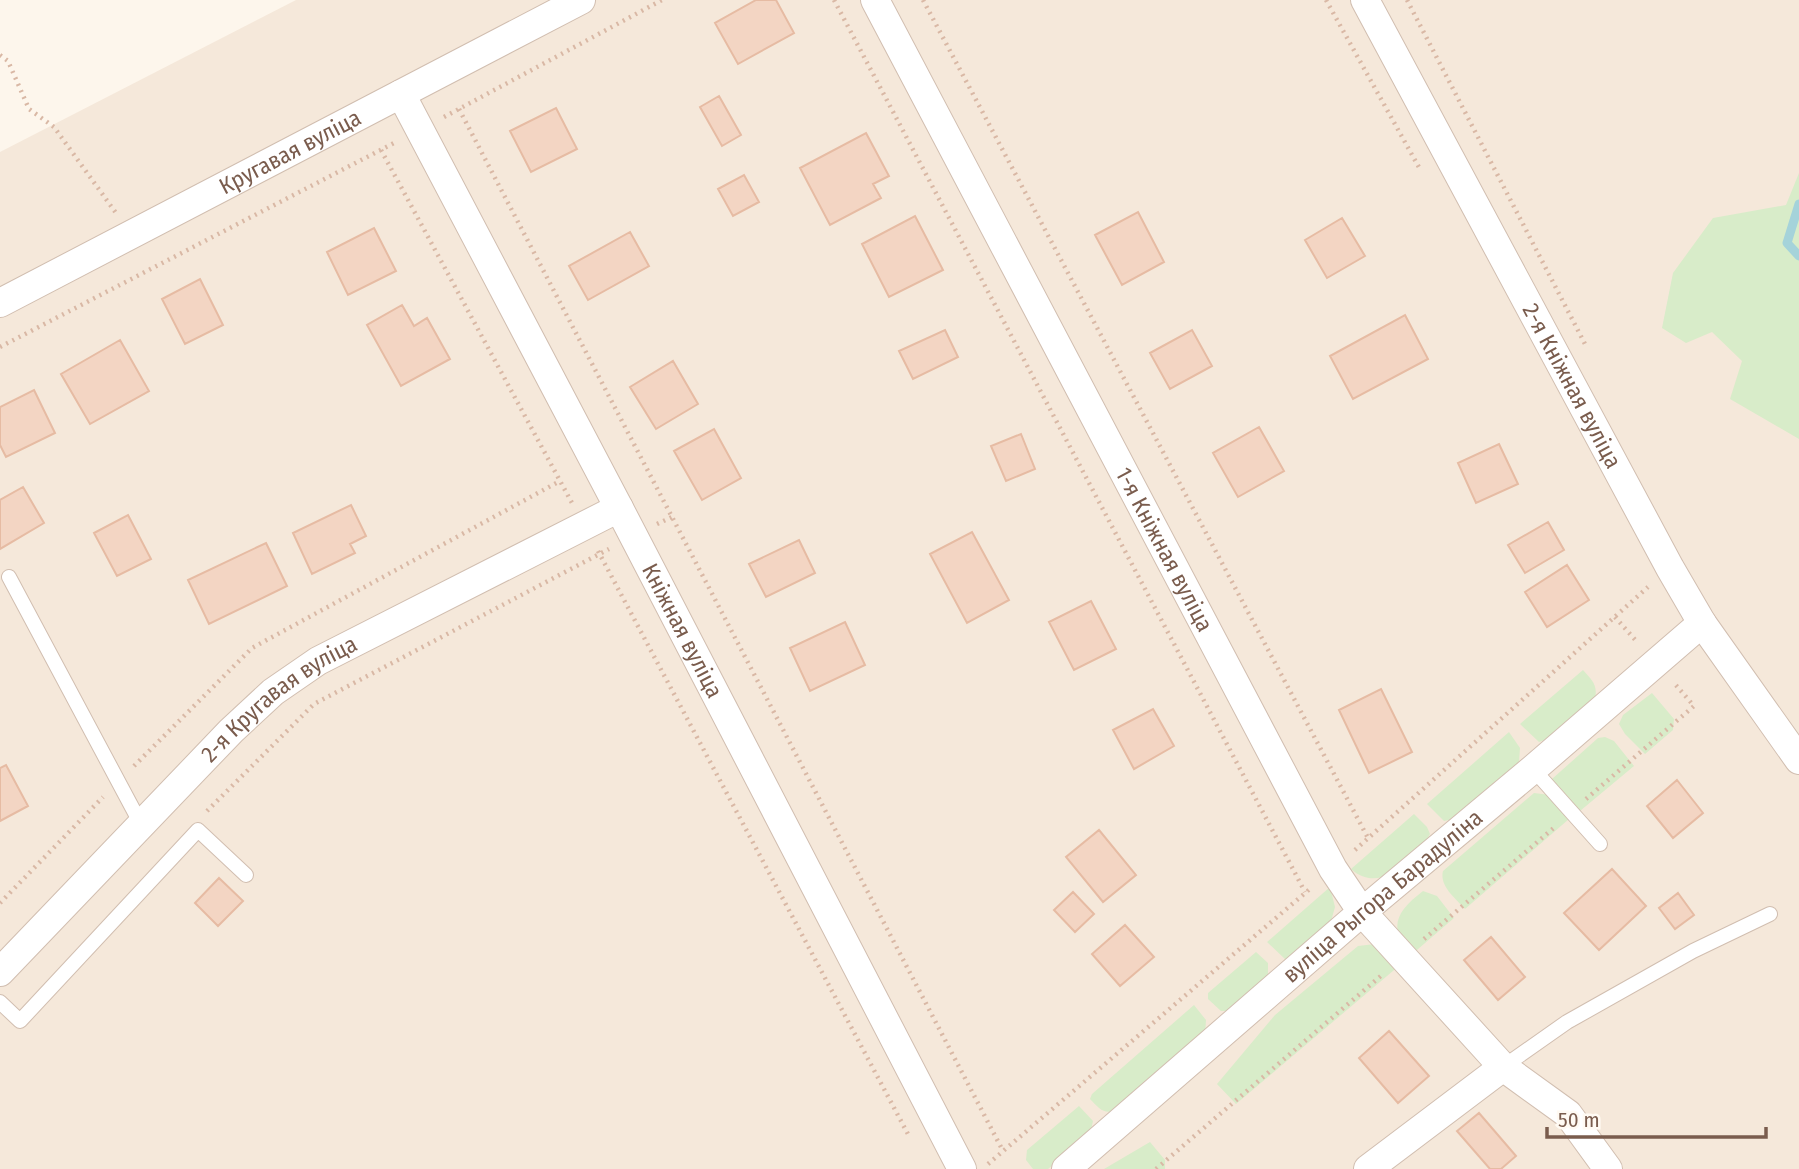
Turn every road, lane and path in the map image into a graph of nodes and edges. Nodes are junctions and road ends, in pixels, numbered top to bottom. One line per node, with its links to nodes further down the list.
1 (581, 0): 9 (street, Кругавая вуліца)
2 (662, 0): 10 (path)
3 (834, 0): 28 (path)
4 (874, 0): 29 (street, 1-я Кніжная вуліца)
5 (923, 0): 25 (path)
6 (1364, 0): 20 (street, 2-я Кніжная вуліца)
7 (1407, 0): 16 (path)
8 (0, 55): 13 (path)
9 (401, 94): 11 (street, Кніжная вуліца); 13 (street, Кругавая вуліца)
10 (459, 109): 11 (path); 35 (path)
11 (419, 130): 12 (path); 18 (street, Кніжная вуліца)
12 (380, 150): 15 (path); 17 (path)
13 (131, 234): 14 (street, Кругавая вуліца)
14 (0, 303)
15 (0, 347)
16 (1591, 354)
17 (560, 481)
18 (618, 508): 24 (street, 2-я Кругавая вуліца); 36 (street, Кніжная вуліца)
19 (9, 577): 24 (lane)
20 (1702, 623): 21 (street, 2-я Кніжная вуліца); 22 (street, вуліца Рыгора Барадуліна)
21 (1799, 760)
22 (1533, 769): 26 (lane); 29 (street, вуліца Рыгора Барадуліна)
23 (205, 812): 34 (path)
24 (142, 826): 31 (street, 2-я Кругавая вуліца)
25 (1368, 838)
26 (1600, 844)
27 (246, 875): 32 (lane)
28 (1306, 892)
29 (1362, 912): 33 (street, 1-я Кніжная вуліца); 37 (street, вуліца Рыгора Барадуліна)
30 (1770, 914): 33 (lane)
31 (0, 972)
32 (0, 1002)
33 (1503, 1067): 38 (street); 39 (street, 1-я Кніжная вуліца)
34 (914, 1144)
35 (1003, 1151)
36 (962, 1169)
37 (1066, 1169)
38 (1368, 1169)
39 (1608, 1169)

